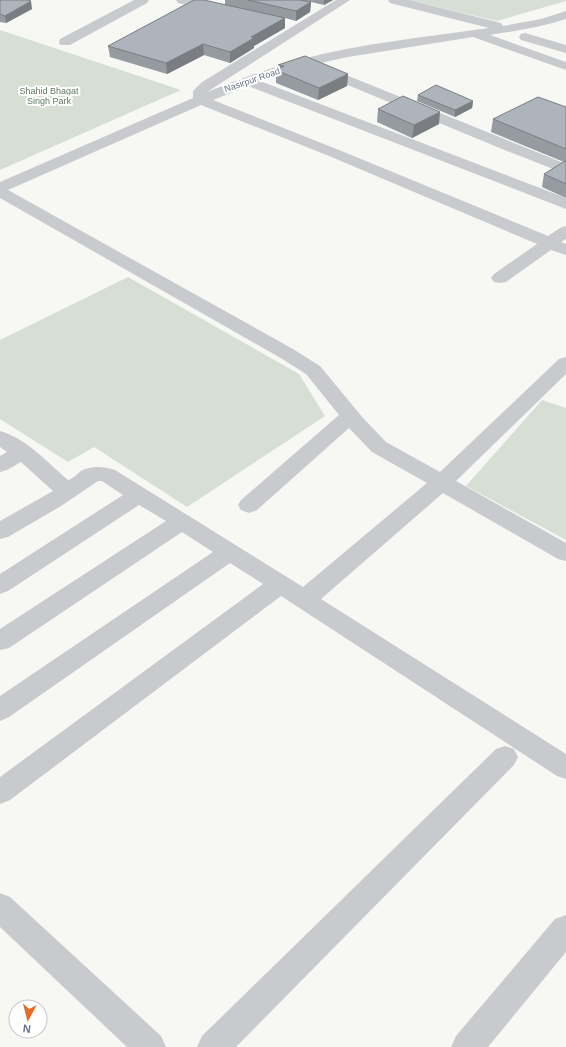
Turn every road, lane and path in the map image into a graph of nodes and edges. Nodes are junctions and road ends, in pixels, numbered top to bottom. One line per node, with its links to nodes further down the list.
1 (143, 0): 13 (street)
2 (182, 0): 7 (street)
3 (344, 0): 6 (street)
4 (394, 0): 11 (street)
5 (310, 7): 6 (street)
6 (326, 11): 10 (street)
7 (232, 12)
8 (566, 15): 11 (street, Nasirpur Road)
9 (285, 24): 10 (street)
10 (300, 27): 18 (street)
11 (506, 30): 12 (street, Nasirpur Road); 14 (street)
12 (474, 34): 15 (street, Nasirpur Road); 16 (street)
13 (65, 42)
14 (566, 49)
15 (306, 62): 17 (street, Nasirpur Road); 19 (street)
16 (566, 66)
17 (248, 81): 18 (street, Nasirpur Road); 20 (street)
18 (200, 100): 22 (street, Nasirpur Road); 26 (street)
19 (485, 136): 20 (street); 21 (street)
20 (459, 153): 24 (street)
21 (566, 169)
22 (0, 188)
23 (0, 192): 30 (street)
24 (566, 204)
25 (566, 231): 26 (street)
26 (550, 243): 27 (street); 28 (street)
27 (566, 250)
28 (500, 278)
29 (566, 363): 34 (street)
30 (350, 416): 34 (street); 37 (street)
31 (0, 438): 32 (street)
32 (22, 452): 33 (street); 35 (street)
33 (0, 465)
34 (443, 482): 41 (street); 44 (street)
35 (72, 488): 36 (street); 39 (street)
36 (140, 494): 38 (street); 42 (street)
37 (249, 505)
38 (182, 521): 40 (street); 45 (street)
39 (0, 532)
40 (230, 552): 43 (street); 46 (street)
41 (566, 553)
42 (0, 584)
43 (280, 584): 44 (street); 49 (street)
44 (304, 600): 48 (street)
45 (0, 641)
46 (0, 710)
47 (505, 757): 53 (street)
48 (566, 768)
49 (0, 792)
50 (0, 907): 52 (street)
51 (566, 929): 54 (street)
52 (150, 1047)
53 (213, 1047)
54 (467, 1047)

